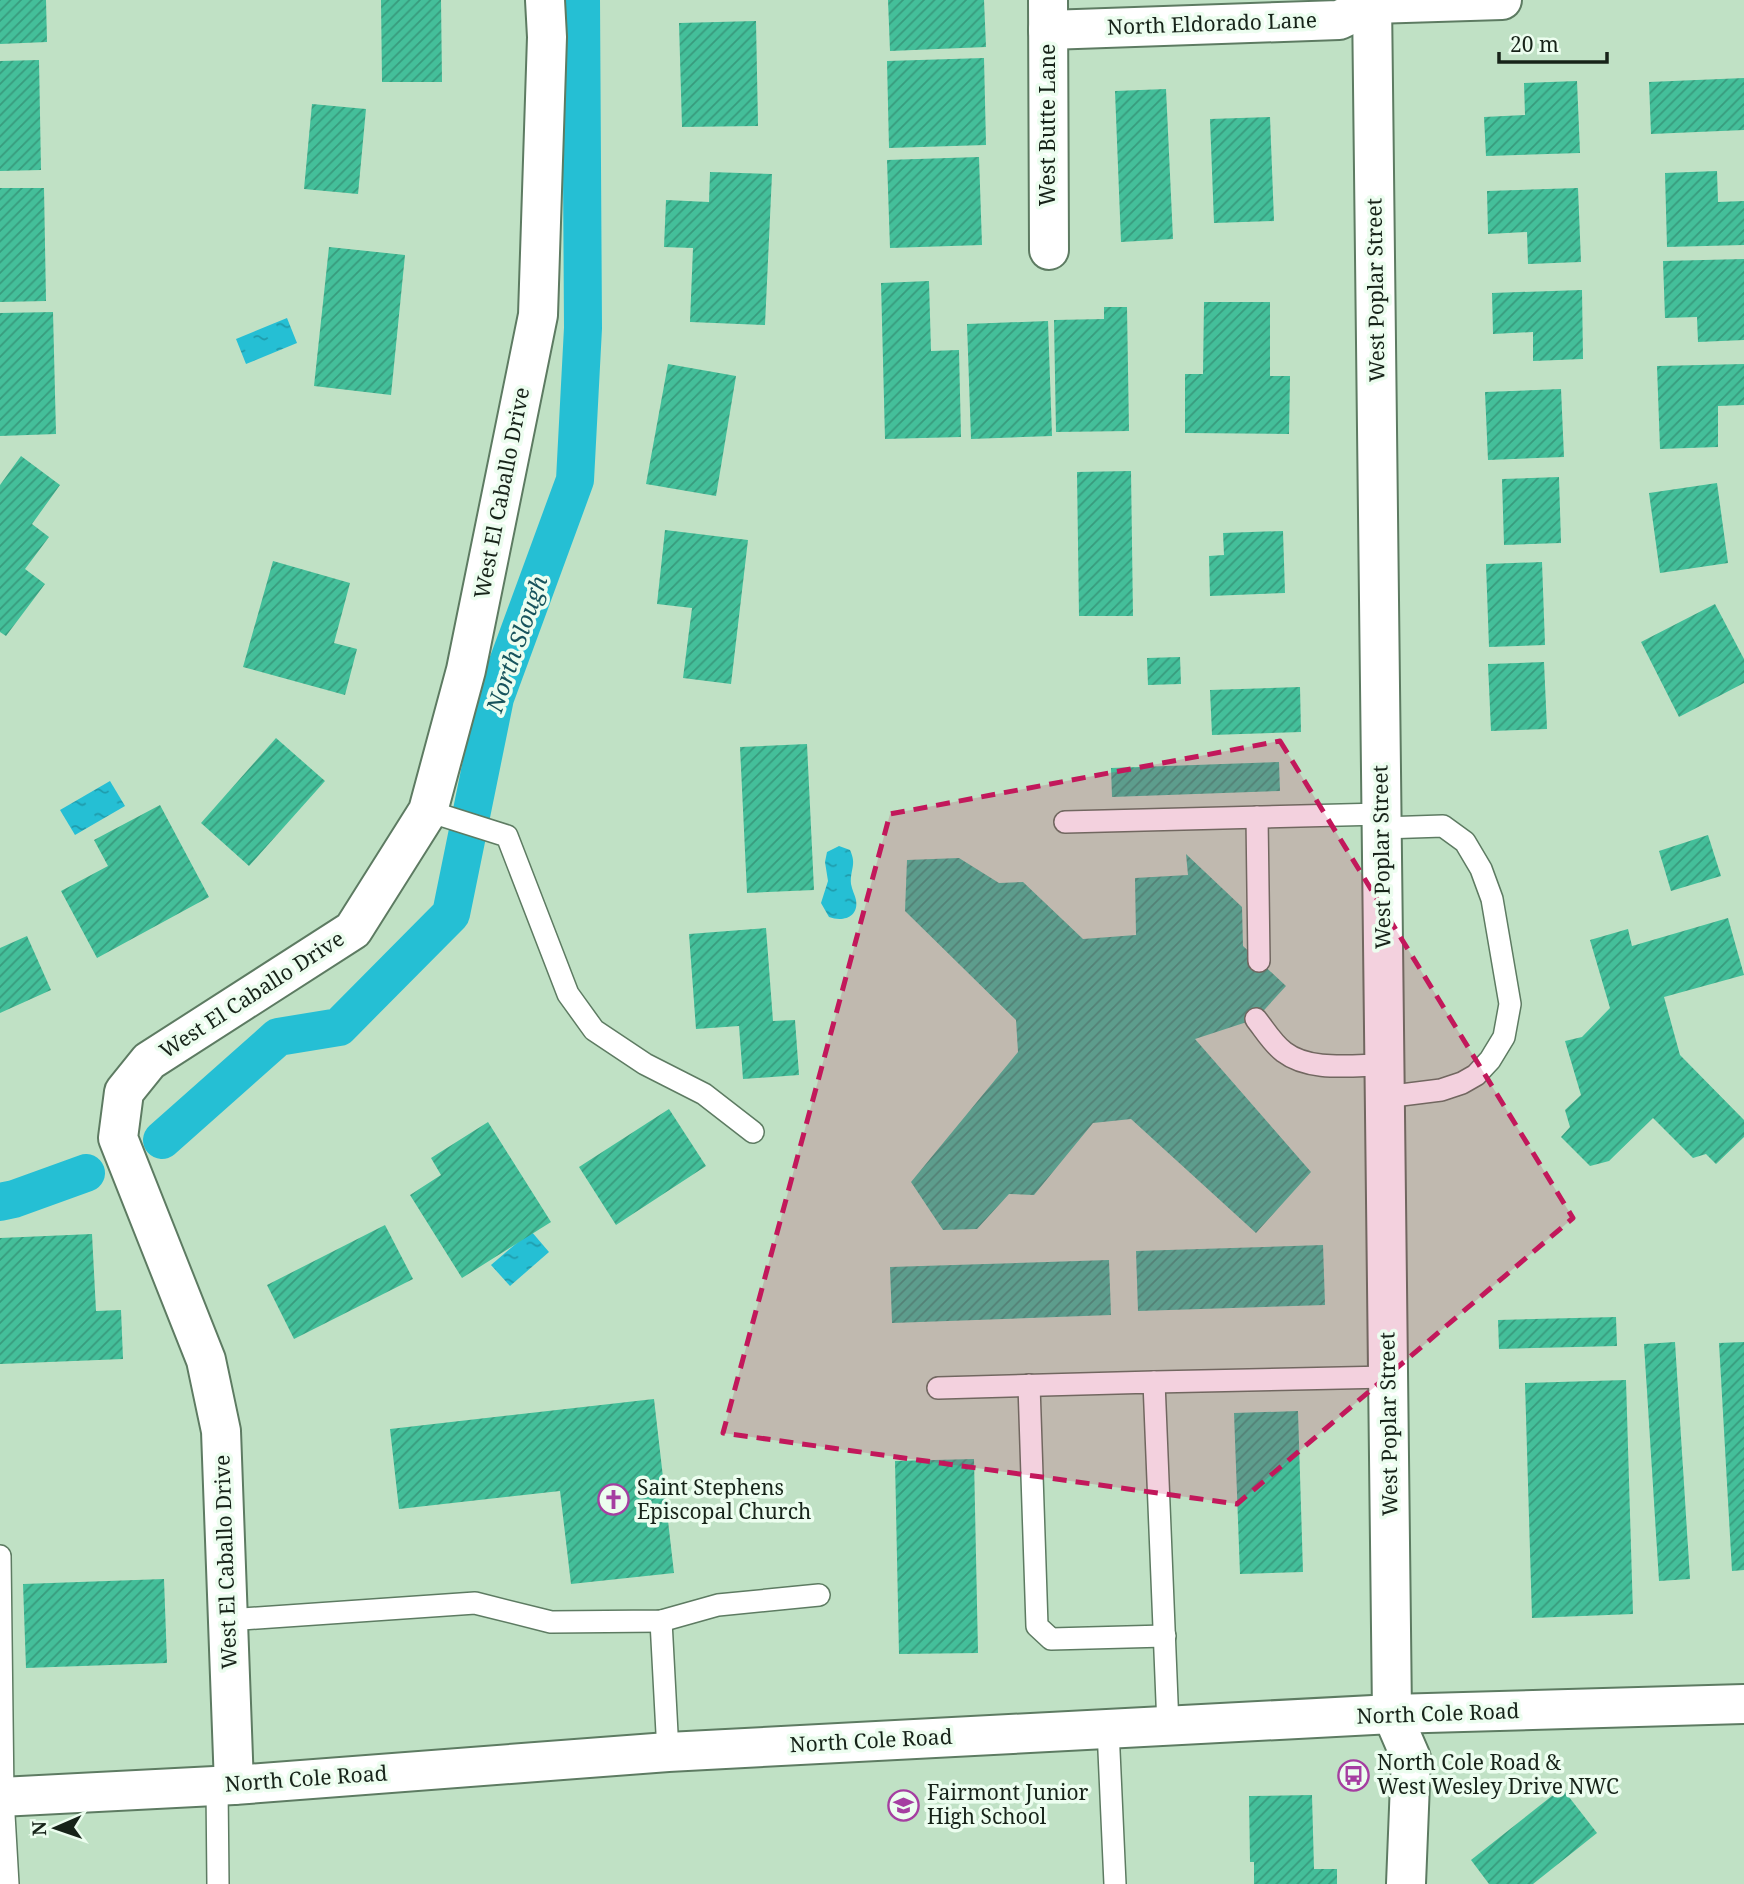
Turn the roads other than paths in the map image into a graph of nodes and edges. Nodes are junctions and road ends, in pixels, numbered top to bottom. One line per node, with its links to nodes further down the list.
1 (545, 0): 7 (street, West El Caballo Drive)
2 (1476, 0): 3 (street); 4 (street)
3 (1502, 0)
4 (1373, 2): 5 (street, North Eldorado Lane); 9 (street, West Poplar Street)
5 (1048, 15): 6 (street, West Butte Lane)
6 (1049, 250)
7 (428, 811): 14 (lane); 21 (street, West El Caballo Drive)
8 (1257, 817): 9 (lane); 10 (lane); 11 (lane)
9 (1382, 821): 13 (street, West Poplar Street); 13 (lane)
10 (1065, 822)
11 (1259, 961)
12 (1255, 1019): 13 (lane)
13 (1385, 1081): 15 (street, West Poplar Street)
14 (753, 1132)
15 (1388, 1377): 16 (lane); 26 (street, West Poplar Street)
16 (1154, 1382): 17 (lane); 23 (lane)
17 (1029, 1385): 18 (lane); 23 (lane)
18 (938, 1388)
19 (0, 1556): 24 (lane)
20 (819, 1595): 22 (lane)
21 (228, 1620): 22 (lane); 30 (street, West El Caballo Drive)
22 (661, 1621): 29 (lane)
23 (1164, 1636): 27 (lane)
24 (1, 1643): 31 (lane)
25 (1744, 1704): 26 (street, North Cole Road)
26 (1392, 1714): 27 (street, North Cole Road); 35 (street)
27 (1168, 1726): 28 (street, North Cole Road)
28 (1108, 1729): 29 (street, North Cole Road); 34 (lane)
29 (668, 1752): 30 (street, North Cole Road)
30 (226, 1786): 31 (street, North Cole Road); 33 (lane)
31 (1, 1797): 32 (lane)
32 (8, 1884)
33 (218, 1884)
34 (1115, 1884)
35 (1406, 1884)

